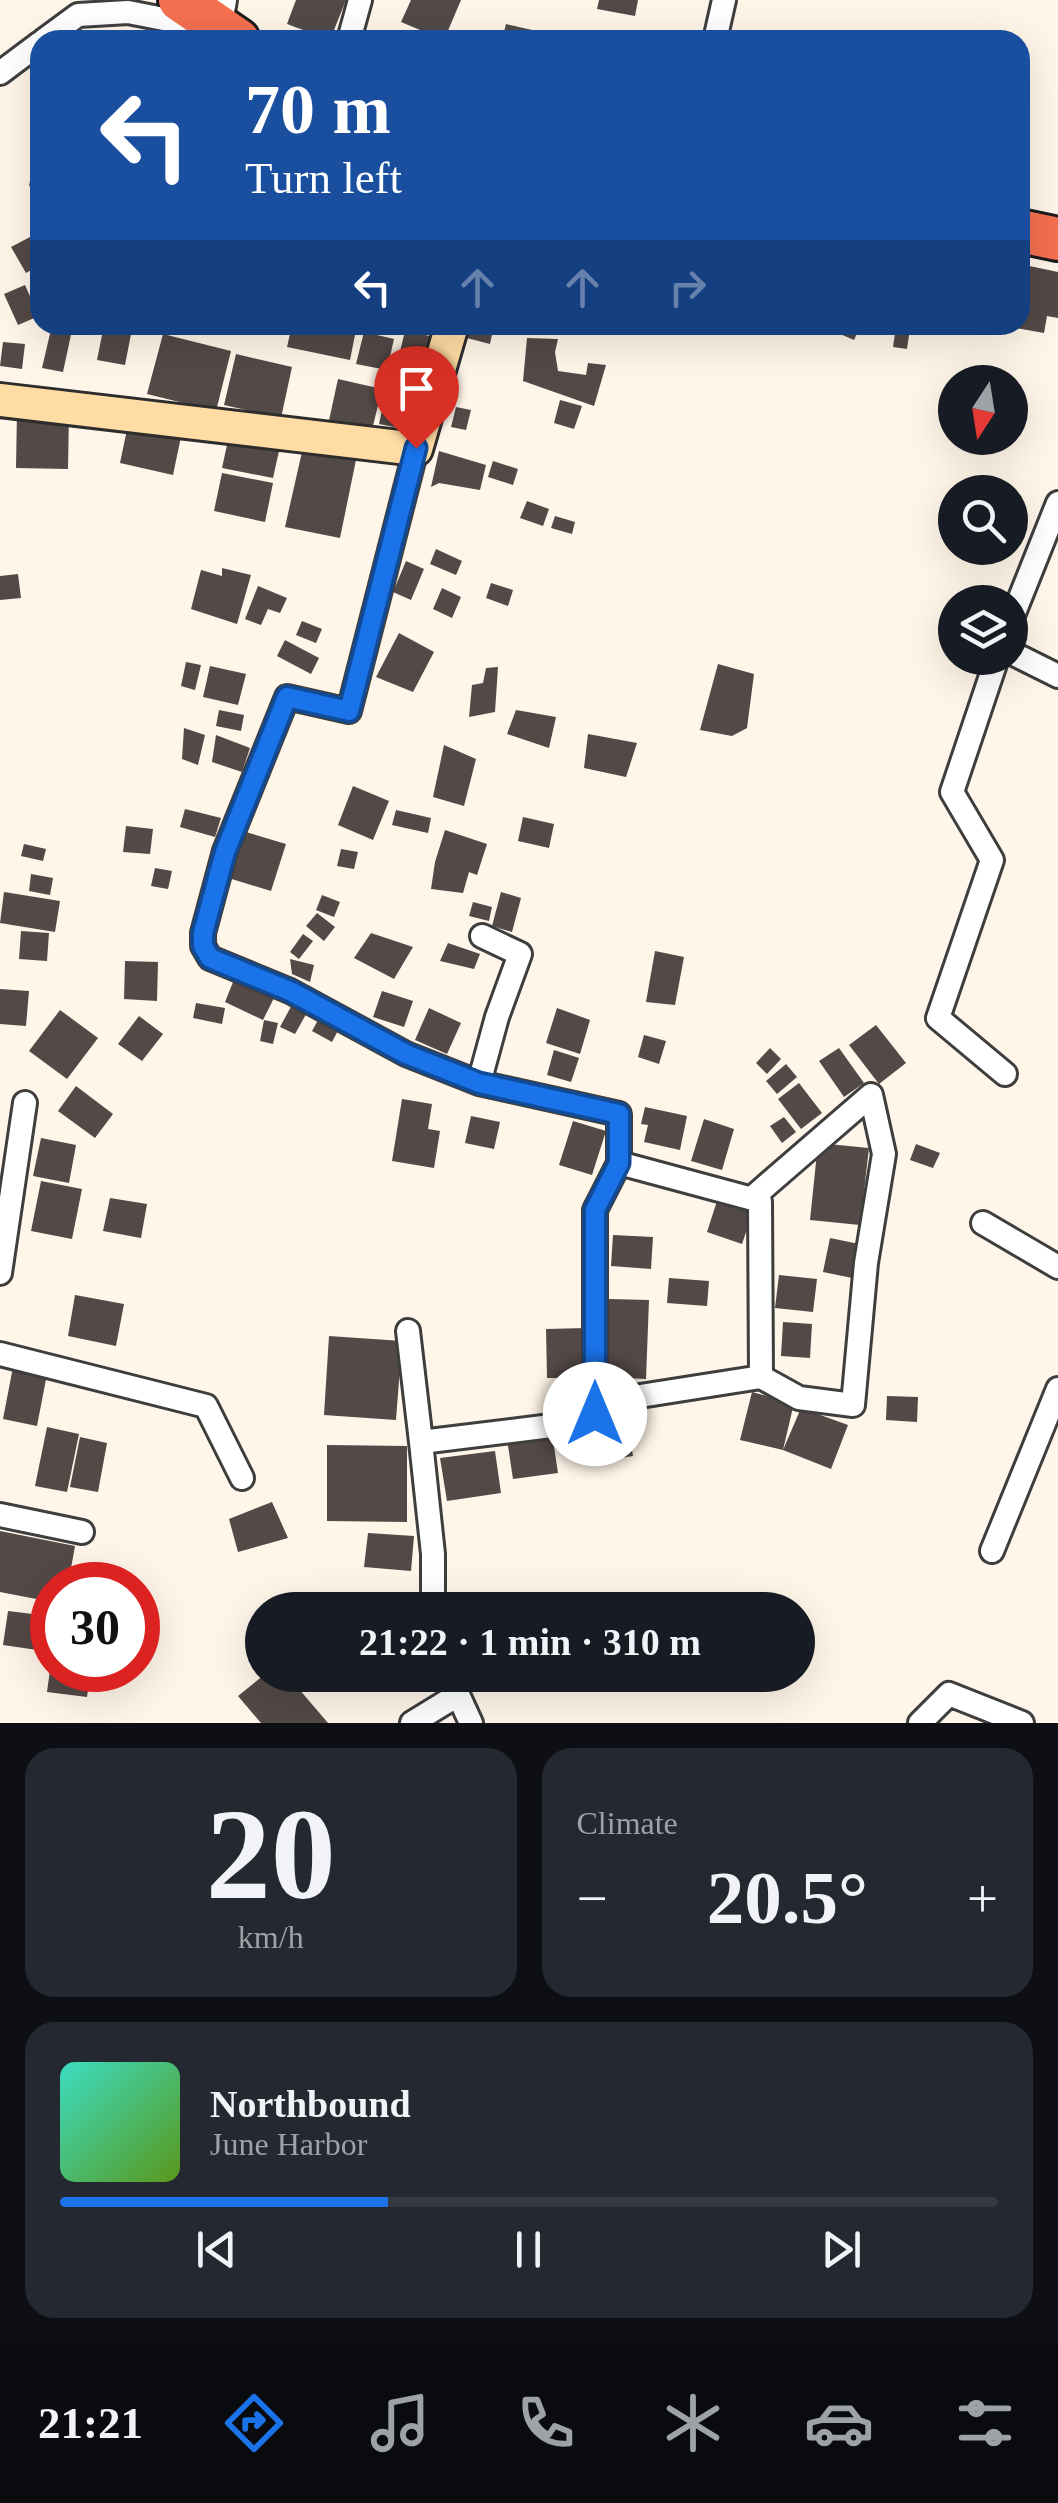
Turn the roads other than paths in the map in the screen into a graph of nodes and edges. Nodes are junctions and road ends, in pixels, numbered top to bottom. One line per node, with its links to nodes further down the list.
1 (180, 0): 4 (highway)
2 (360, 0): 6 (street)
3 (724, 0): 7 (street)
4 (227, 24): 5 (street)
5 (57, 30)
6 (352, 30)
7 (717, 30)
8 (30, 51): 9 (street)
9 (0, 73)
10 (1030, 234): 11 (highway)
11 (1058, 239)
12 (449, 335): 14 (street)
13 (0, 400): 14 (street)
14 (416, 448): 22 (street)
15 (1058, 503): 16 (street)
16 (1025, 585)
17 (1028, 661): 19 (street)
18 (991, 675): 21 (street)
19 (1058, 676)
20 (482, 936): 22 (street)
21 (1005, 1074)
22 (479, 1083): 24 (street)
23 (25, 1102): 28 (street)
24 (619, 1163): 25 (street); 33 (street)
25 (752, 1198): 31 (street); 31 (street)
26 (982, 1224): 27 (street)
27 (1058, 1267)
28 (0, 1273)
29 (408, 1332): 34 (street)
30 (0, 1354): 35 (street)
31 (762, 1377): 33 (street)
32 (1058, 1389): 38 (street)
33 (595, 1414): 34 (street)
34 (421, 1442): 39 (street)
35 (242, 1478)
36 (0, 1515): 37 (street)
37 (82, 1532)
38 (992, 1550)
39 (433, 1592)
40 (446, 1692): 42 (street)
41 (455, 1692): 43 (street)
42 (412, 1723)
43 (471, 1723)
44 (920, 1723): 45 (street)
45 (1022, 1723)

